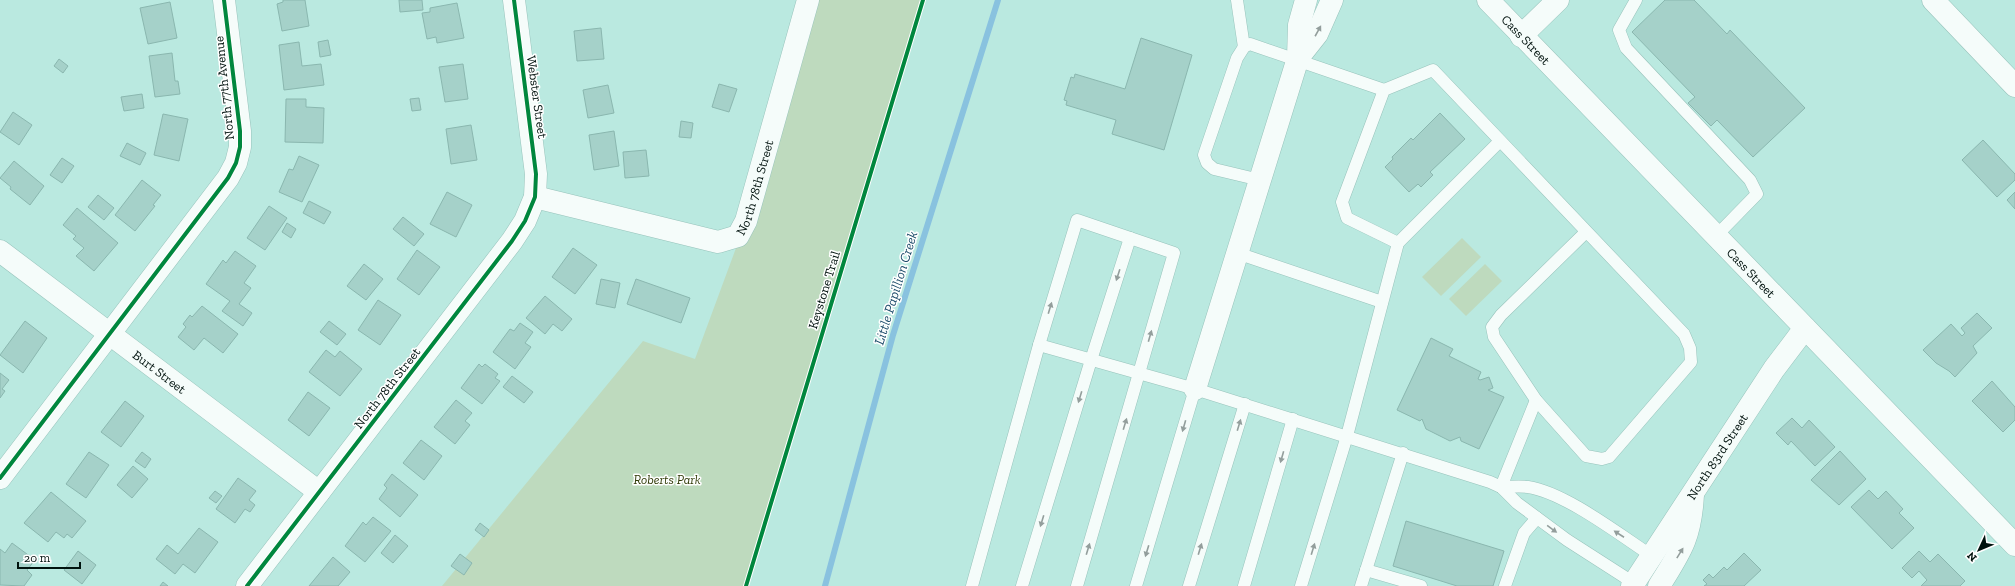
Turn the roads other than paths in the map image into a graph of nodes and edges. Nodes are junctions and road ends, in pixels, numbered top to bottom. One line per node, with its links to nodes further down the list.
1 (224, 0): 27 (street, North 77th Avenue)
2 (514, 0): 18 (street, Webster Street)
3 (808, 0): 18 (street, North 78th Street)
4 (1237, 0): 12 (lane)
5 (1306, 0): 13 (street)
6 (1332, 0): 13 (street, one-way to 6)
7 (1488, 0): 11 (street, Cass Street)
8 (1558, 0): 11 (street)
9 (1636, 0): 20 (lane)
10 (1932, 0): 14 (street)
11 (1521, 36): 20 (street, Cass Street)
12 (1244, 47): 13 (lane); 17 (lane)
13 (1298, 58): 15 (lane); 17 (street)
14 (2015, 86)
15 (1384, 90): 16 (lane); 22 (lane)
16 (1500, 141): 19 (lane); 22 (lane)
17 (1260, 180): 24 (street)
18 (535, 197): 39 (street, North 78th Street)
19 (1586, 232): 32 (lane); 32 (lane)
20 (1716, 236): 26 (street, Cass Street)
21 (1130, 238): 28 (lane, one-way to 21); 29 (lane, one-way to 29); 30 (lane, one-way to 21)
22 (1398, 243): 25 (lane)
23 (0, 251): 27 (street, Burt Street)
24 (1237, 254): 25 (lane); 31 (street)
25 (1382, 302): 35 (lane)
26 (1805, 328): 40 (street, North 83rd Street); 42 (street, Cass Street)
27 (111, 334): 37 (street, North 77th Avenue); 39 (street, Burt Street)
28 (1039, 345): 29 (lane); 47 (lane)
29 (1091, 360): 30 (lane); 48 (lane, one-way to 48)
30 (1140, 373): 31 (lane); 49 (lane, one-way to 30)
31 (1195, 388): 33 (lane); 50 (lane, one-way to 50)
32 (1536, 400): 38 (lane)
33 (1245, 404): 34 (lane); 51 (lane, one-way to 33)
34 (1293, 419): 35 (lane); 52 (lane, one-way to 52)
35 (1347, 436): 36 (lane); 53 (lane, one-way to 35)
36 (1403, 453): 38 (lane); 44 (lane)
37 (0, 478)
38 (1500, 487): 41 (lane); 43 (lane, one-way to 38)
39 (319, 492): 46 (street, North 78th Street)
40 (1693, 494): 43 (street, North 83rd Street); 57 (street, one-way to 40)
41 (1537, 518): 45 (lane, one-way to 45); 56 (lane)
42 (2015, 545)
43 (1652, 556): 45 (street, North 83rd Street)
44 (1366, 570): 54 (lane); 55 (lane)
45 (1633, 584)
46 (247, 586)
47 (972, 586)
48 (1022, 586)
49 (1077, 586)
50 (1136, 586)
51 (1189, 586)
52 (1244, 586)
53 (1301, 586)
54 (1361, 586)
55 (1421, 586)
56 (1505, 586)
57 (1659, 586)

